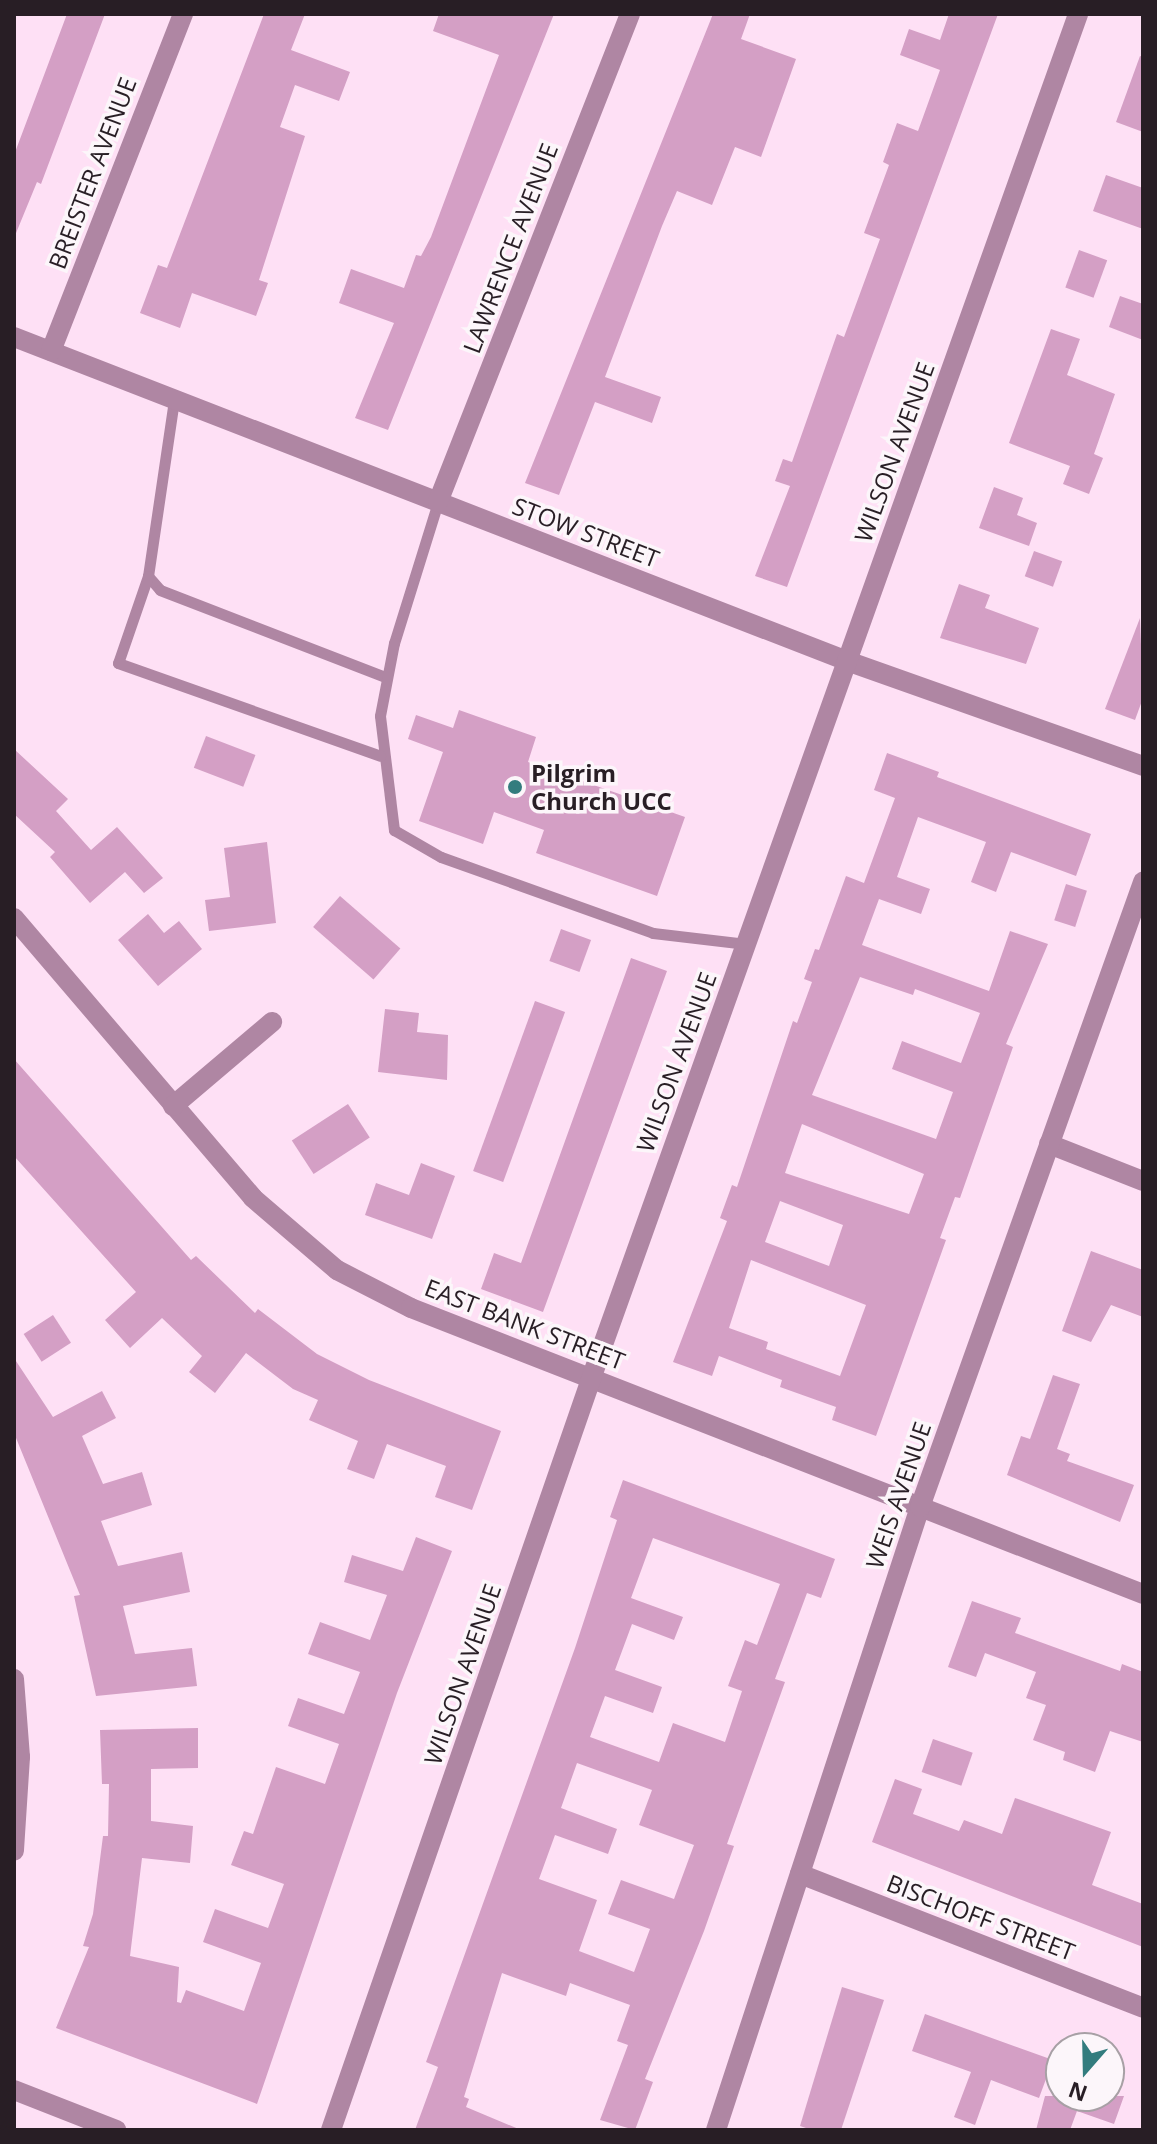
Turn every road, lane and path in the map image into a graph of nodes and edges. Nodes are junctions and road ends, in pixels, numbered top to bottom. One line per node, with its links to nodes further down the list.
1 (183, 14): 5 (street, BREISTER AVENUE)
2 (630, 14): 7 (street, LAWRENCE AVENUE)
3 (1078, 14): 9 (street, WILSON AVENUE)
4 (14, 337): 5 (street, STOW STREET)
5 (51, 351): 6 (street, STOW STREET)
6 (174, 400): 7 (street, STOW STREET); 8 (lane)
7 (438, 502): 9 (street, STOW STREET); 10 (lane)
8 (148, 576): 10 (lane); 11 (lane)
9 (847, 661): 12 (street, STOW STREET); 15 (street, WILSON AVENUE)
10 (385, 677): 11 (lane)
11 (380, 756): 15 (lane)
12 (1143, 766)
13 (1143, 882): 18 (street, WEIS AVENUE)
14 (14, 918): 17 (street, EAST BANK STREET)
15 (746, 944): 20 (street, WILSON AVENUE)
16 (272, 1022): 17 (street)
17 (173, 1106): 20 (street, EAST BANK STREET)
18 (1049, 1144): 19 (street); 21 (street, WEIS AVENUE)
19 (1143, 1181)
20 (592, 1379): 21 (street, EAST BANK STREET); 29 (street, WILSON AVENUE)
21 (920, 1507): 22 (street, EAST BANK STREET); 25 (street, WEIS AVENUE)
22 (1143, 1594)
23 (14, 1679): 24 (street)
24 (14, 1851)
25 (800, 1874): 26 (street, BISCHOFF STREET); 30 (street, WEIS AVENUE)
26 (1143, 2008)
27 (14, 2090): 28 (street)
28 (116, 2130)
29 (331, 2130)
30 (716, 2130)

